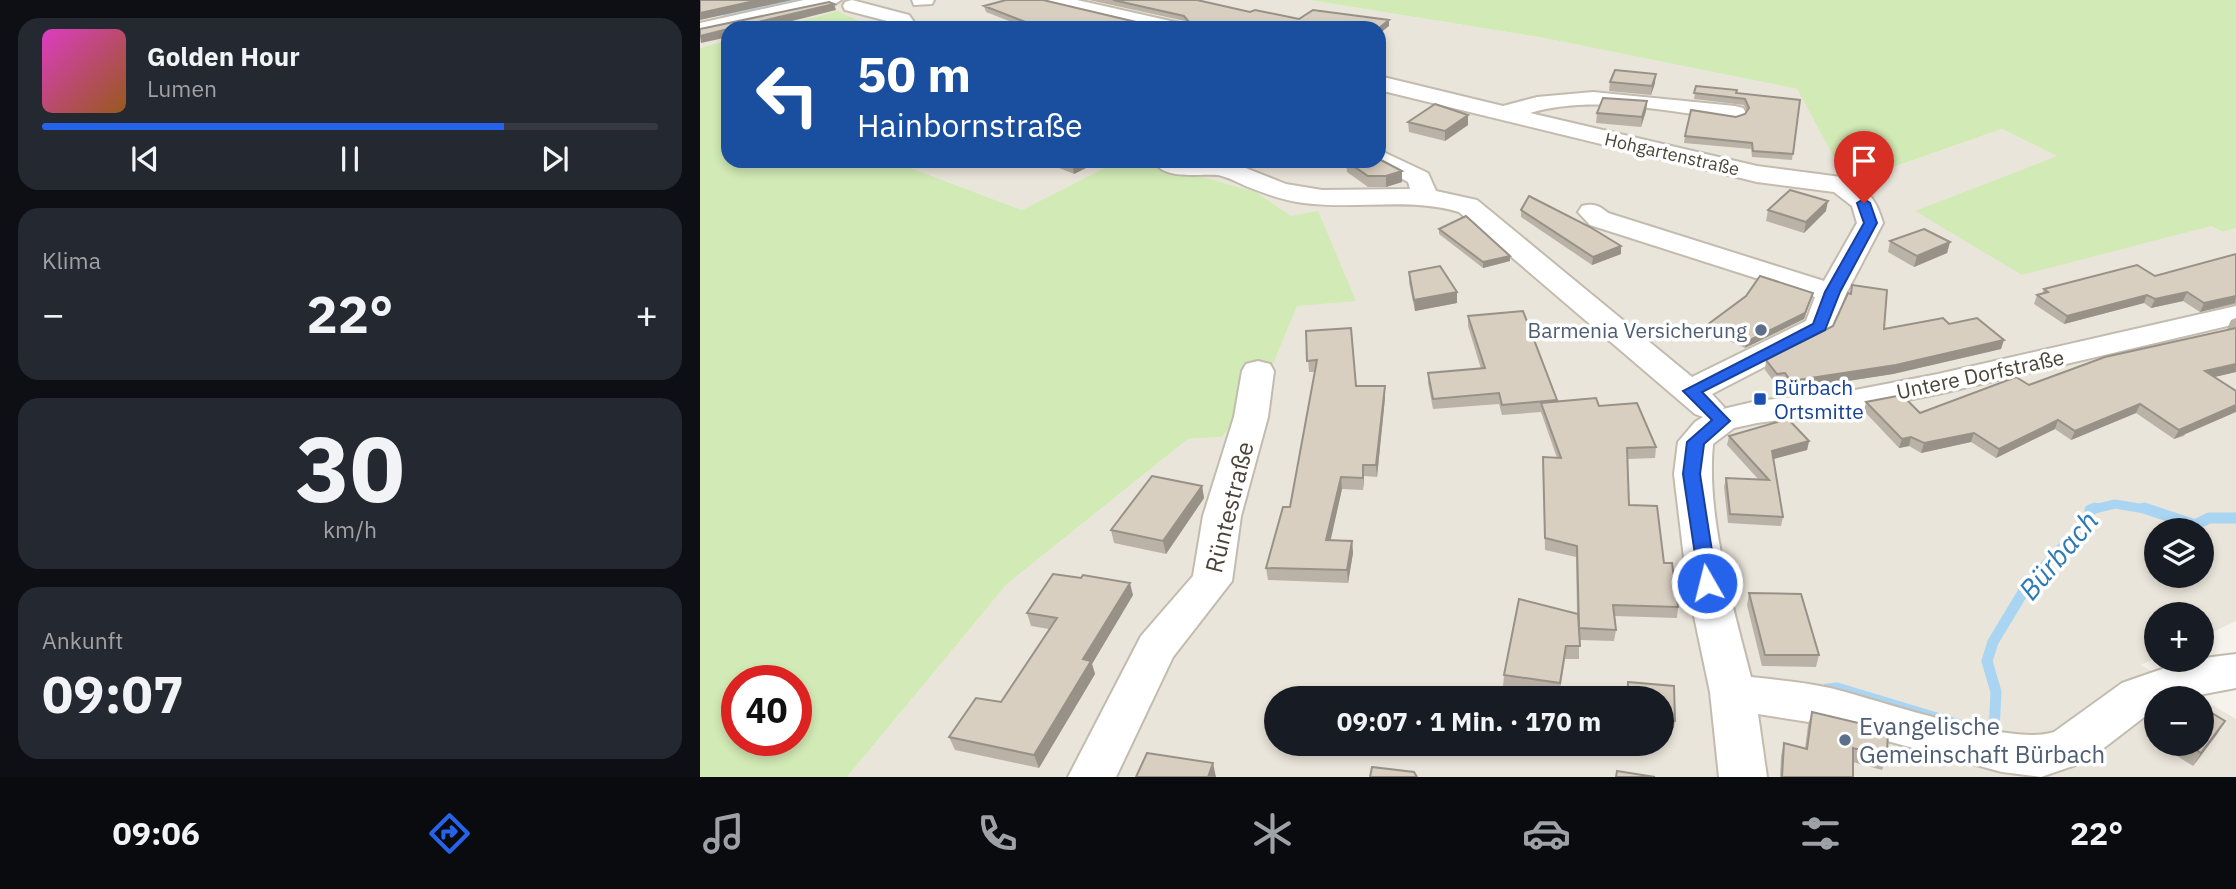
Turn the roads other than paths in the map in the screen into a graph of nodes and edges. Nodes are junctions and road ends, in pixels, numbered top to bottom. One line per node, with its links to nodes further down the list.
1 (832, 0): 6 (street)
2 (923, 0): 9 (street)
3 (1052, 0): 5 (street)
4 (850, 3): 7 (street); 8 (street)
5 (1085, 3): 10 (street)
6 (730, 21)
7 (872, 21)
8 (900, 21)
9 (904, 21)
10 (1151, 21)
11 (721, 23): 12 (street)
12 (700, 29)
13 (1386, 85): 14 (street, Hohgartenstraße)
14 (1506, 113): 15 (street, Hohgartenstraße); 22 (street, Hohgartenstraße)
15 (1735, 113)
16 (1386, 161): 18 (street)
17 (1225, 168): 18 (street)
18 (1424, 196): 21 (street)
19 (1591, 212): 22 (street)
20 (1525, 222): 21 (street)
21 (1561, 286): 25 (street)
22 (1832, 292): 25 (street)
23 (2236, 315): 26 (street, Untere Dorfstraße)
24 (1258, 372): 29 (street, Rüntestraße)
25 (1691, 391): 26 (street)
26 (1722, 421): 28 (street)
27 (2236, 671): 28 (street)
28 (1732, 692): 30 (street)
29 (1092, 777)
30 (1743, 777)

